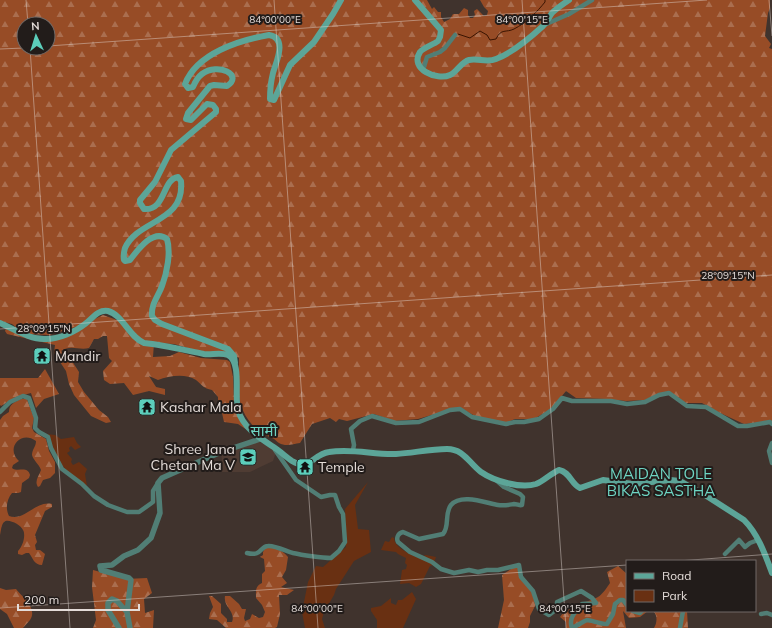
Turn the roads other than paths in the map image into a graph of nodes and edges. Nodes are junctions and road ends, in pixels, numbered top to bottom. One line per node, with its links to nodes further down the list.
1 (341, 0): 9 (main road)
2 (415, 0): 7 (main road)
3 (569, 0): 5 (main road)
4 (592, 0): 5 (street)
5 (544, 25): 7 (main road)
6 (455, 35): 7 (street)
7 (423, 70)
8 (0, 323): 9 (main road)
9 (234, 363): 12 (main road)
10 (0, 412): 18 (street)
11 (772, 424): 15 (street)
12 (260, 439): 14 (main road); 18 (street)
13 (772, 443): 16 (street)
14 (273, 447): 15 (main road); 20 (street)
15 (353, 450): 17 (main road)
16 (772, 463)
17 (493, 477): 19 (main road); 23 (street)
18 (158, 483): 24 (street)
19 (758, 540): 21 (street); 22 (main road)
20 (247, 553)
21 (725, 554)
22 (772, 573)
23 (626, 603)
24 (126, 612): 28 (street); 29 (street)
25 (683, 612): 30 (street)
26 (761, 614): 27 (street)
27 (772, 615)
28 (119, 628)
29 (130, 628)
30 (680, 628)

